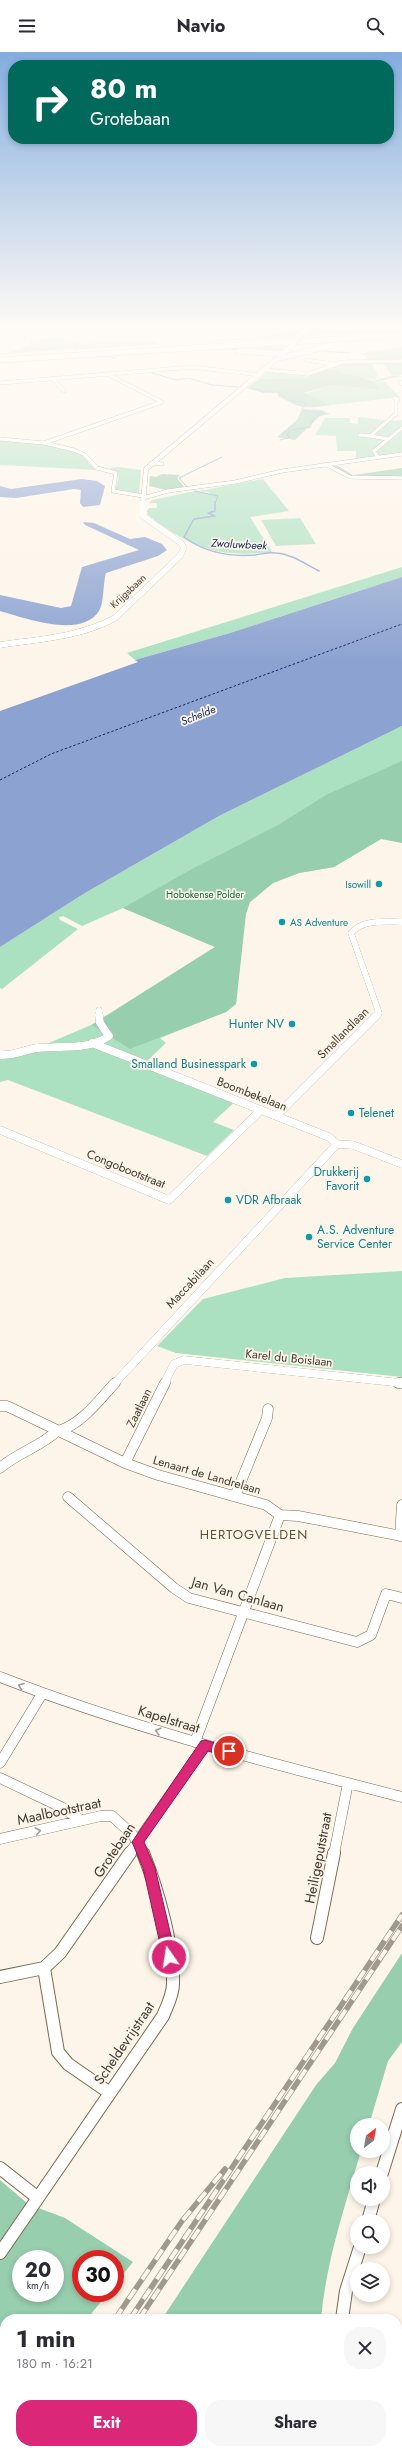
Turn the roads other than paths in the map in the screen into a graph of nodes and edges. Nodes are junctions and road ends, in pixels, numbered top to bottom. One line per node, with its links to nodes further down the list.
1 (58, 438): 6 (street)
2 (182, 438): 10 (main road)
3 (383, 438): 5 (street)
4 (0, 439): 6 (street)
5 (388, 439): 8 (street)
6 (44, 443): 13 (street)
7 (402, 454): 8 (street)
8 (378, 457): 11 (street)
9 (167, 461): 10 (street)
10 (151, 463): 13 (main road, Krijgsbaan)
11 (325, 464): 12 (street); 13 (street)
12 (402, 478)
13 (143, 497): 14 (main road, Krijgsbaan)
14 (2, 644)
15 (402, 922): 20 (street, Smallandlaan)
16 (99, 1010): 17 (street)
17 (92, 1043): 18 (street); 19 (street, Boombekelaan)
18 (0, 1056)
19 (260, 1111): 20 (street, Boombekelaan); 21 (street, Congobootstraat)
20 (276, 1116): 22 (street, Boombekelaan)
21 (0, 1130)
22 (337, 1144): 23 (street, Boombekelaan); 28 (street, Maccabilaan)
23 (402, 1164)
24 (174, 1364): 25 (street, Karel du Boislaan); 29 (street, Zaatlaan)
25 (402, 1383)
26 (0, 1406): 28 (street, Lenaart de Landrelaan)
27 (268, 1409): 31 (street)
28 (57, 1431): 29 (street, Lenaart de Landrelaan); 30 (street, Maccabilaan)
29 (125, 1462): 31 (street, Lenaart de Landrelaan)
30 (0, 1468)
31 (235, 1496): 34 (street, Lenaart de Landrelaan)
32 (68, 1497): 37 (street, Jan Van Canlaan)
33 (402, 1505): 35 (street)
34 (280, 1516): 35 (street); 37 (street, Grotebaan)
35 (401, 1536)
36 (402, 1598): 37 (street, Jan Van Canlaan)
37 (244, 1612): 40 (street, Grotebaan)
38 (0, 1677): 39 (street, Kapelstraat, one-way to 38)
39 (42, 1694): 40 (street, Kapelstraat, one-way to 39); 41 (street)
40 (200, 1743): 43 (street, Kapelstraat); 47 (street, Grotebaan)
41 (0, 1763)
42 (0, 1778): 45 (street)
43 (348, 1783): 44 (street, Kapelstraat); 48 (street, Heiligeputstraat)
44 (402, 1797)
45 (81, 1820): 46 (street, Maalbootstraat, one-way to 45); 47 (street, Maalbootstraat)
46 (0, 1839)
47 (138, 1842): 49 (street, Grotebaan); 51 (street, Scheldevrijstraat)
48 (317, 1938)
49 (44, 1968): 50 (street); 51 (street)
50 (0, 1978)
51 (110, 2093): 55 (street, Scheldevrijstraat)
52 (402, 2109): 53 (street)
53 (384, 2166)
54 (0, 2168): 55 (street)
55 (38, 2198): 56 (street, Scheldevrijstraat)
56 (0, 2253)
57 (358, 2254): 58 (street)
58 (343, 2314)

